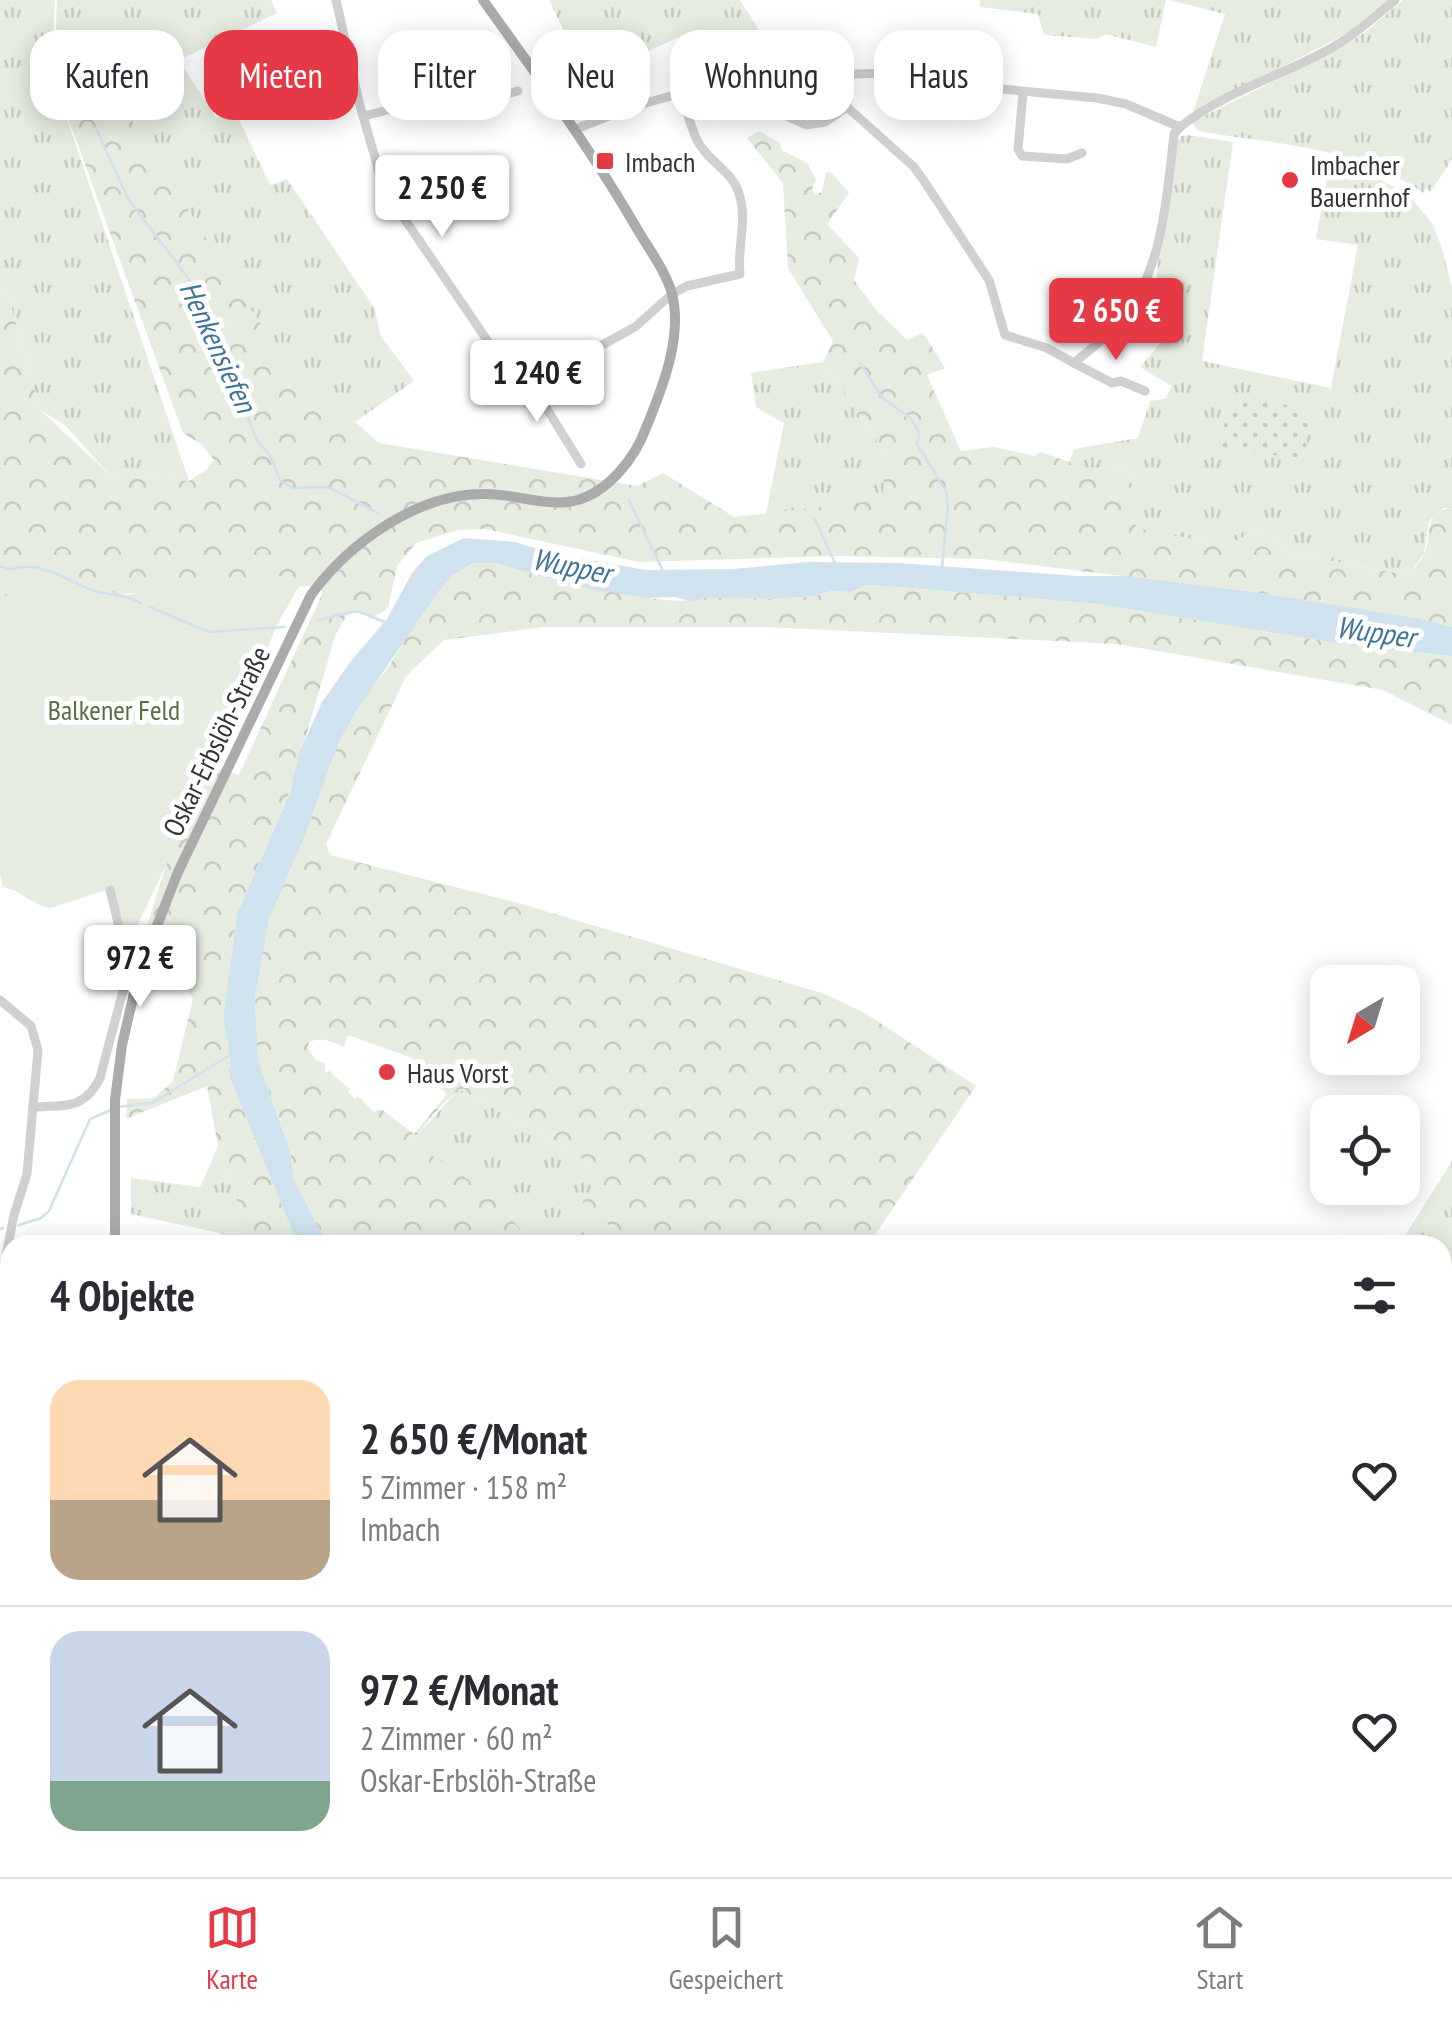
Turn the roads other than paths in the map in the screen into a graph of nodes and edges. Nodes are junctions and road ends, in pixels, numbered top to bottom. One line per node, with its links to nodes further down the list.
1 (336, 0): 9 (street)
2 (482, 0): 14 (main road)
3 (1394, 0): 13 (street)
4 (854, 75): 6 (street)
5 (518, 92): 9 (street)
6 (1024, 93): 13 (street); 15 (street)
7 (670, 95): 14 (street)
8 (854, 113): 17 (street)
9 (364, 116): 18 (street)
10 (690, 120): 16 (street)
11 (795, 120): 12 (street)
12 (828, 120)
13 (1180, 127): 17 (street)
14 (576, 129): 16 (main road)
15 (1082, 153)
16 (672, 294): 18 (street); 29 (main road, Oskar-Erbslöh-Straße)
17 (1074, 364): 19 (street)
18 (521, 368): 20 (street)
19 (1145, 391)
20 (581, 464)
21 (110, 890): 23 (street)
22 (138, 942): 23 (street)
23 (124, 946): 25 (street)
24 (0, 1000): 25 (street)
25 (34, 1106): 27 (street)
26 (0, 1212): 27 (street)
27 (14, 1215): 28 (street)
28 (10, 1235)
29 (115, 1235)

